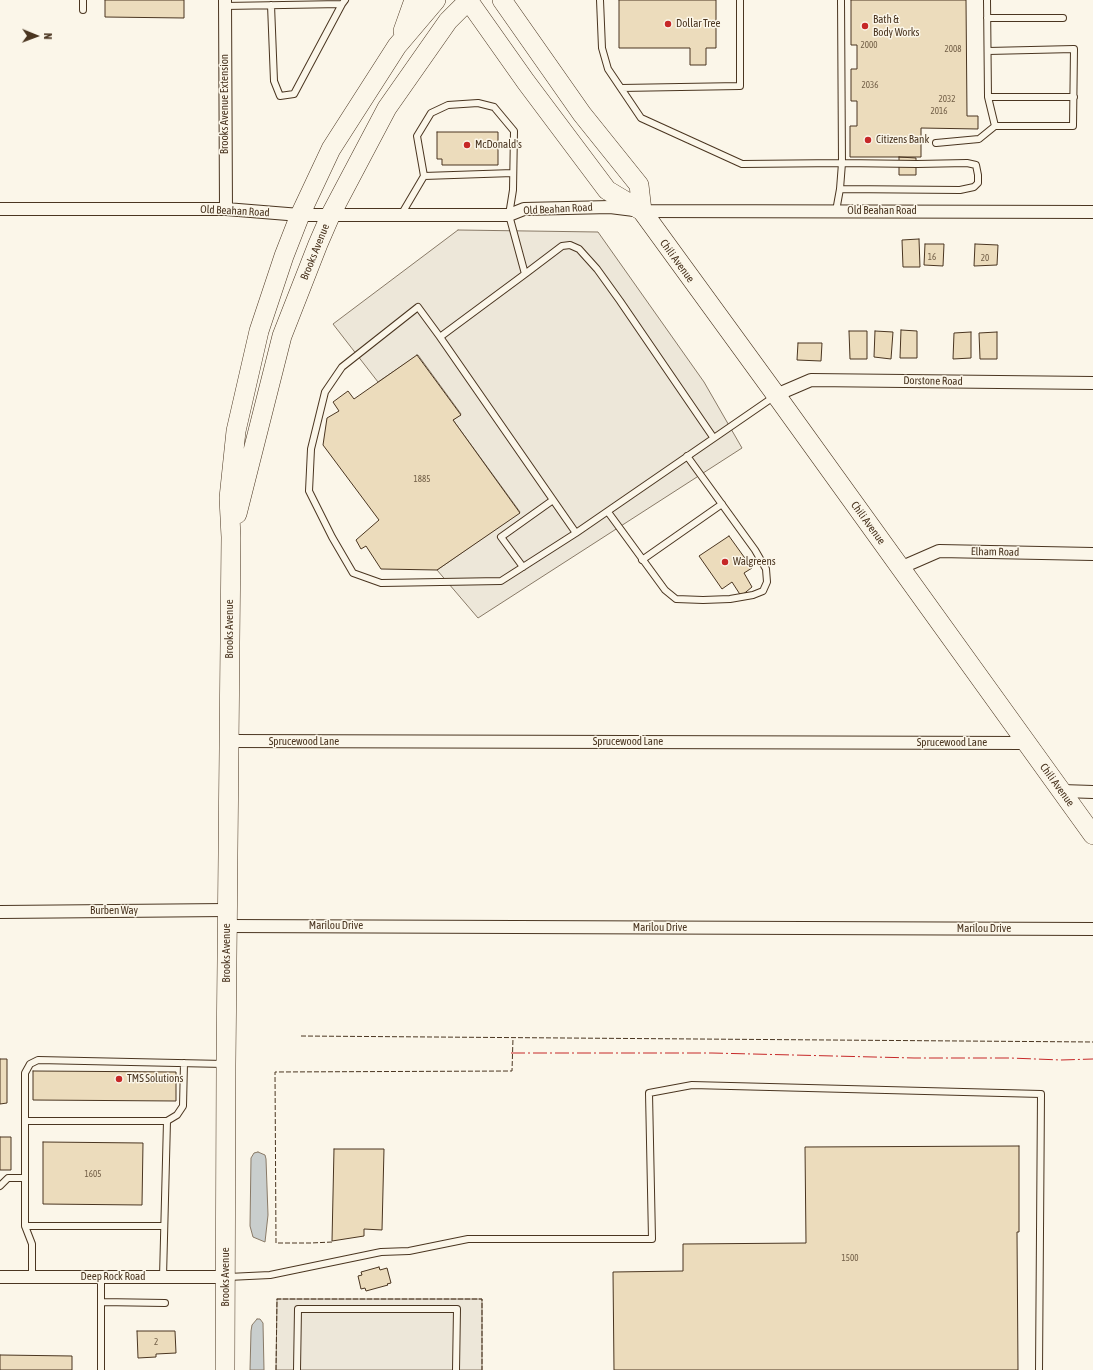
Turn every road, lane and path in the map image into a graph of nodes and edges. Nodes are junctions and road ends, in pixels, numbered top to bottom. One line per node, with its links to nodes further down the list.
1 (83, 0): 13 (lane)
2 (414, 0): 16 (main road)
3 (436, 0): 16 (main road, Brooks Avenue)
4 (468, 0): 29 (main road, Chili Avenue); 32 (main road, Brooks Avenue)
5 (502, 0): 29 (main road, Chili Avenue)
6 (600, 0): 18 (lane)
7 (740, 0): 18 (lane)
8 (841, 0): 23 (lane)
9 (987, 0): 14 (lane)
10 (343, 2): 12 (lane); 12 (lane)
11 (225, 3): 12 (lane); 28 (street, Brooks Avenue Extension)
12 (268, 3)
13 (83, 10)
14 (988, 18): 15 (lane); 17 (lane)
15 (1063, 18)
16 (397, 46): 34 (main road, Brooks Avenue)
17 (988, 50): 19 (lane); 20 (lane)
18 (621, 88): 23 (lane)
19 (988, 97): 20 (lane); 21 (lane)
20 (1074, 97): 21 (lane)
21 (995, 126): 22 (lane)
22 (936, 143)
23 (842, 163): 26 (lane); 26 (lane)
24 (513, 173): 25 (lane); 25 (lane); 35 (lane)
25 (424, 176): 33 (lane)
26 (840, 189): 30 (lane)
27 (0, 209): 28 (street, Old Beahan Road)
28 (226, 209): 34 (street, Old Beahan Road)
29 (642, 211): 30 (street, Old Beahan Road); 35 (street, Old Beahan Road); 39 (main road, Chili Avenue)
30 (836, 211): 31 (street, Old Beahan Road)
31 (1093, 212)
32 (331, 214): 33 (street, Old Beahan Road); 34 (street, Old Beahan Road); 46 (main road, Brooks Avenue)
33 (401, 214): 35 (street, Old Beahan Road)
34 (300, 215): 46 (main road, Brooks Avenue)
35 (509, 215): 36 (lane)
36 (525, 274): 37 (lane); 40 (lane)
37 (440, 337): 42 (lane); 49 (lane)
38 (1093, 383): 39 (street, Dorstone Road)
39 (776, 395): 40 (lane); 50 (main road, Chili Avenue)
40 (714, 437): 41 (lane)
41 (687, 456): 43 (lane); 44 (lane)
42 (553, 500): 45 (lane); 49 (lane)
43 (722, 504): 48 (lane); 48 (lane)
44 (608, 512): 45 (lane); 48 (lane)
45 (576, 533): 49 (lane)
46 (231, 537): 51 (main road, Brooks Avenue)
47 (1093, 554): 50 (street, Elham Road)
48 (642, 560)
49 (523, 567)
50 (900, 568): 52 (main road, Chili Avenue)
51 (229, 741): 52 (street, Sprucewood Lane); 57 (main road, Brooks Avenue)
52 (1026, 743): 53 (main road, Chili Avenue)
53 (1062, 791): 54 (street); 55 (main road, Chili Avenue)
54 (1093, 792)
55 (1093, 835)
56 (0, 912): 57 (street, Burben Way)
57 (227, 918): 58 (street, Marilou Drive); 60 (main road, Brooks Avenue)
58 (1093, 929)
59 (184, 1063): 60 (lane); 61 (lane); 62 (lane)
60 (226, 1064): 71 (main road, Brooks Avenue)
61 (25, 1120): 62 (lane); 63 (lane)
62 (167, 1121): 66 (lane)
63 (25, 1178): 64 (lane); 65 (lane)
64 (0, 1186)
65 (25, 1226): 66 (lane); 68 (lane)
66 (164, 1226): 70 (lane)
67 (0, 1277): 68 (street, Deep Rock Road)
68 (32, 1277): 69 (street, Deep Rock Road)
69 (101, 1277): 70 (street, Deep Rock Road); 72 (lane)
70 (163, 1277): 71 (street, Deep Rock Road)
71 (226, 1277): 75 (main road, Brooks Avenue); 78 (lane)
72 (101, 1302): 73 (lane); 74 (lane)
73 (165, 1303)
74 (101, 1370)
75 (225, 1370)
76 (297, 1370): 77 (lane)
77 (456, 1370)
78 (1039, 1370)

